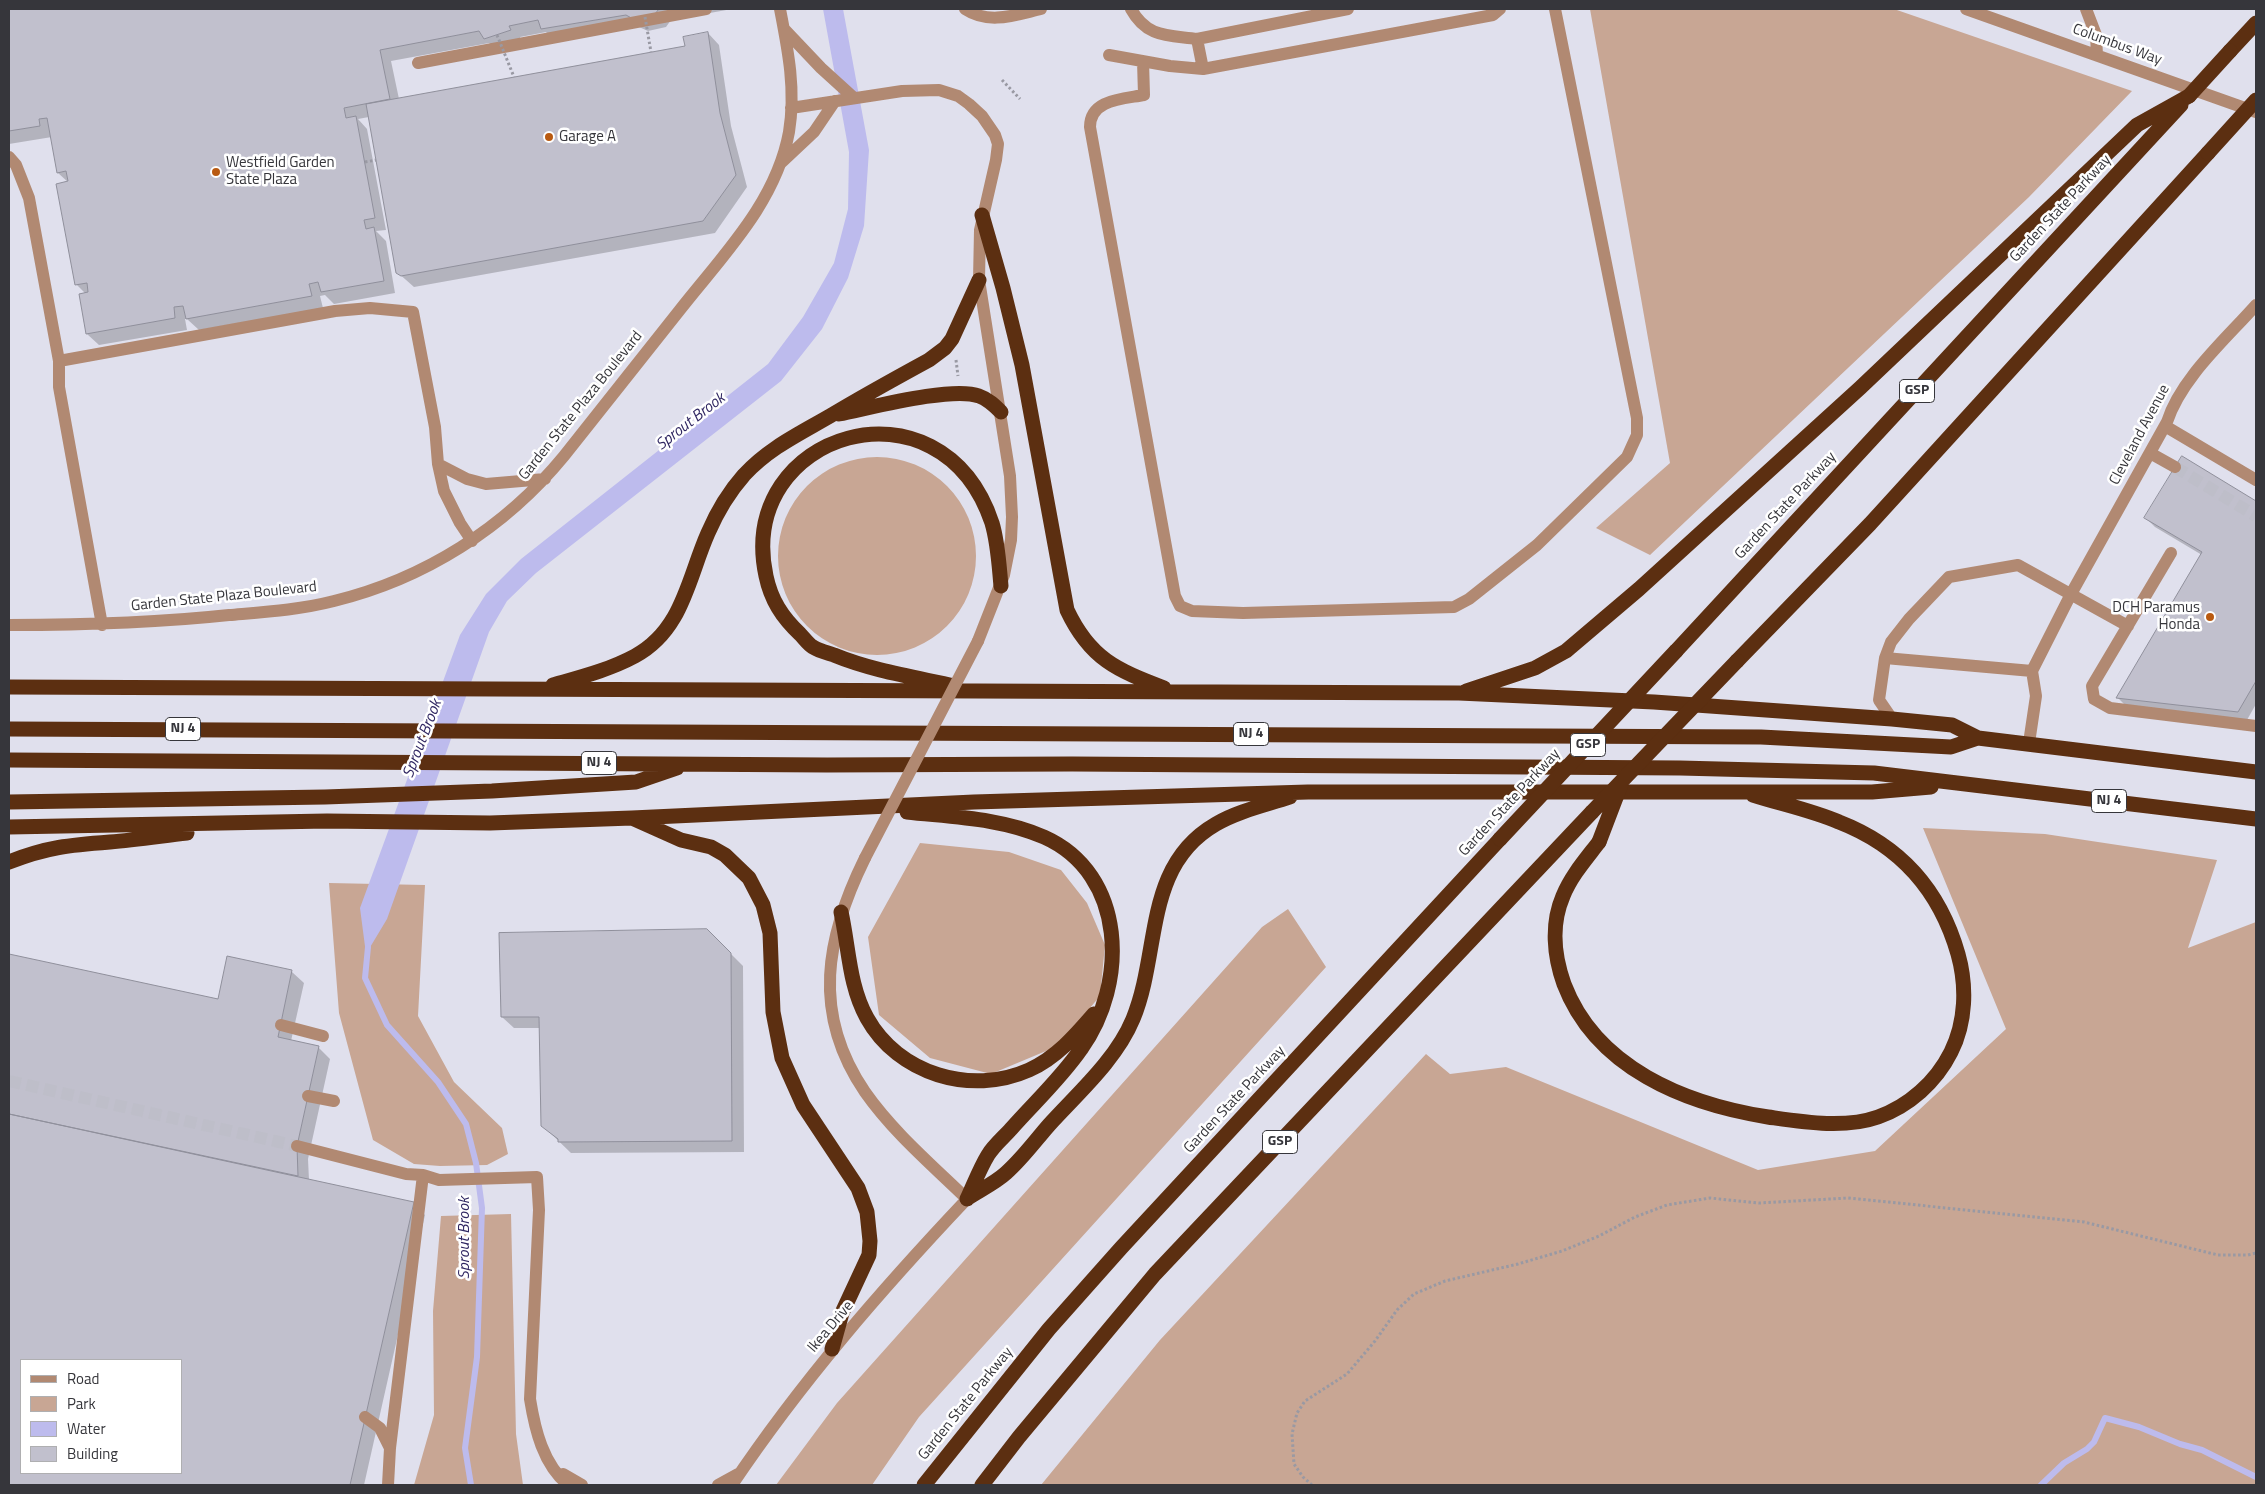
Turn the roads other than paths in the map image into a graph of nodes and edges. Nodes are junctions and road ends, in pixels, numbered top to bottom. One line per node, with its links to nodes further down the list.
1 (706, 9): 17 (street)
2 (780, 9): 12 (street, Garden State Plaza Boulevard)
3 (965, 9): 4 (street)
4 (1041, 9)
5 (1131, 9): 13 (street)
6 (1348, 9): 13 (street)
7 (1500, 9): 18 (street)
8 (1556, 9): 16 (street)
9 (1966, 9): 15 (street, Columbus Way)
10 (2086, 9): 15 (street)
11 (2256, 23): 19 (highway, Garden State Parkway / GSP, bridge)
12 (784, 29): 20 (street); 23 (street, Garden State Plaza Boulevard)
13 (1197, 39): 18 (street)
14 (1109, 55): 16 (street)
15 (2097, 56): 24 (street, Columbus Way)
16 (1144, 61): 18 (street)
17 (418, 63)
18 (1203, 69)
19 (2189, 96): 52 (highway); 92 (highway, Garden State Parkway / GSP, bridge)
20 (854, 98): 22 (street); 27 (street)
21 (2256, 100): 61 (highway, GSP, bridge)
22 (835, 101): 23 (street); 26 (street)
23 (791, 108): 26 (street, Garden State Plaza Boulevard)
24 (2256, 112)
25 (9, 157): 30 (street)
26 (781, 163): 37 (street, Garden State Plaza Boulevard)
27 (982, 215): 28 (street); 50 (highway)
28 (979, 280): 31 (street); 32 (highway)
29 (2256, 305): 33 (street, Cleveland Avenue)
30 (59, 361): 35 (street); 44 (street)
31 (1001, 412): 32 (highway); 41 (street)
32 (830, 416): 49 (highway)
33 (2165, 426): 34 (street, Cleveland Avenue); 38 (street)
34 (2150, 452): 36 (street); 42 (street, Cleveland Avenue)
35 (438, 464): 37 (street); 39 (street)
36 (2175, 467)
37 (544, 480): 39 (street, Garden State Plaza Boulevard)
38 (2256, 480)
39 (472, 541): 44 (street, Garden State Plaza Boulevard)
40 (2171, 553): 45 (street)
41 (1001, 586): 51 (highway); 72 (street, bridge)
42 (2071, 594): 45 (street); 46 (street); 47 (street, Cleveland Avenue)
43 (9, 625): 44 (street, Garden State Plaza Boulevard)
44 (102, 625)
45 (2128, 626): 54 (street)
46 (1885, 658): 47 (street); 53 (street)
47 (2032, 671): 57 (street)
48 (9, 686): 49 (highway)
49 (538, 690): 51 (highway)
50 (1173, 691): 51 (highway); 52 (highway)
51 (986, 693)
52 (1458, 694): 53 (highway)
53 (1892, 719): 56 (highway)
54 (2256, 726)
55 (9, 729): 56 (highway, NJ 4)
56 (1978, 738): 57 (highway, NJ 4)
57 (2029, 743): 60 (highway, NJ 4)
58 (9, 760): 59 (highway, NJ 4)
59 (689, 764): 62 (highway, NJ 4); 65 (highway)
60 (2256, 772)
61 (1623, 779): 63 (highway, bridge); 93 (highway, GSP, bridge)
62 (1962, 784): 63 (highway); 68 (highway, NJ 4)
63 (1737, 790): 64 (highway)
64 (1308, 792): 66 (highway); 80 (highway)
65 (9, 802)
66 (855, 807): 67 (highway); 73 (highway)
67 (632, 818): 69 (highway); 81 (highway)
68 (2256, 819)
69 (270, 823): 70 (highway); 71 (highway)
70 (9, 827)
71 (9, 862)
72 (841, 912): 73 (highway); 80 (street)
73 (1105, 1001): 80 (highway)
74 (281, 1024): 75 (street)
75 (324, 1036)
76 (308, 1096): 77 (street)
77 (334, 1102)
78 (297, 1146): 79 (street)
79 (423, 1176): 83 (street); 84 (street)
80 (967, 1199): 81 (street, Ikea Drive)
81 (832, 1349): 85 (street, Ikea Drive)
82 (365, 1417): 83 (street)
83 (390, 1448): 86 (street)
84 (553, 1469): 87 (street); 88 (street); 89 (street)
85 (740, 1472): 90 (street); 91 (street, Ikea Drive)
86 (388, 1485)
87 (554, 1485)
88 (568, 1485)
89 (582, 1485)
90 (718, 1485)
91 (732, 1485)
92 (924, 1485)
93 (982, 1485)

